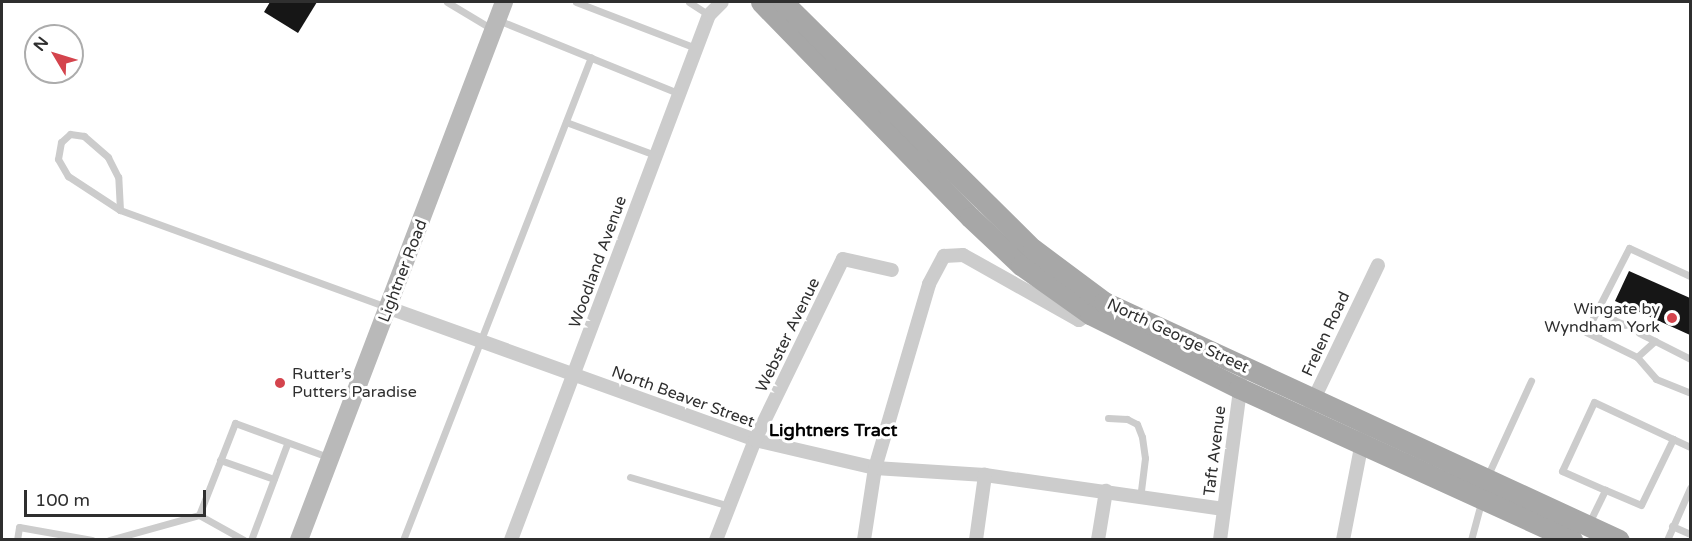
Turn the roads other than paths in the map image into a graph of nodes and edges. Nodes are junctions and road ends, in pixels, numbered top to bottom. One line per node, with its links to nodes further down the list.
1 (447, 2): 9 (lane)
2 (504, 2): 9 (street, Lightner Road)
3 (576, 2): 10 (lane)
4 (689, 2): 8 (lane)
5 (722, 2): 8 (street, Woodland Avenue)
6 (761, 2): 20 (main road, North George Street)
7 (783, 2): 28 (main road, North George Street)
8 (709, 15): 10 (street, Woodland Avenue)
9 (496, 25): 11 (lane); 19 (street, Lightner Road)
10 (696, 48): 12 (street, Woodland Avenue)
11 (591, 57): 12 (lane); 13 (lane)
12 (678, 93): 14 (street, Woodland Avenue)
13 (566, 122): 14 (lane); 24 (lane)
14 (655, 155): 29 (street, Woodland Avenue)
15 (120, 210): 15 (lane); 19 (lane)
16 (1377, 265): 33 (street, Frelen Road)
17 (891, 270): 37 (street, Webster Avenue)
18 (1690, 276): 23 (lane)
19 (389, 308): 24 (street, North Beaver Street); 41 (street, Lightner Road)
20 (1090, 314): 31 (main road, North George Street); 43 (street)
21 (1625, 325): 23 (lane)
22 (1639, 333): 25 (lane)
23 (1595, 336): 26 (lane)
24 (480, 341): 29 (street, North Beaver Street); 65 (lane)
25 (1655, 341): 26 (lane); 27 (lane)
26 (1637, 357): 32 (lane)
27 (1690, 359)
28 (1246, 367): 31 (street, Taft Avenue); 33 (main road, North George Street)
29 (573, 375): 37 (street, North Beaver Street); 66 (street, Woodland Avenue)
30 (1530, 381): 46 (lane)
31 (1239, 388): 33 (main road, North George Street); 54 (street, Taft Avenue)
32 (1690, 393)
33 (1310, 409): 35 (main road, North George Street); 39 (main road, North George Street)
34 (1108, 418): 51 (lane)
35 (1369, 424): 39 (street); 46 (main road, North George Street)
36 (1673, 439): 40 (lane); 50 (lane); 50 (lane)
37 (755, 440): 43 (street, North Beaver Street); 53 (street, Webster Avenue)
38 (287, 444): 41 (lane); 42 (lane); 47 (lane)
39 (1360, 444): 52 (main road, North George Street); 72 (street)
40 (1690, 447)
41 (331, 458): 64 (street, Lightner Road)
42 (220, 460): 47 (lane); 55 (lane)
43 (875, 468): 44 (street, North Beaver Street); 68 (street)
44 (985, 475): 49 (street, North Beaver Street); 69 (street)
45 (630, 477): 53 (lane)
46 (1487, 478): 52 (lane); 56 (main road, North George Street)
47 (274, 479): 63 (lane)
48 (1690, 488): 57 (lane)
49 (1107, 490): 51 (street, North Beaver Street); 70 (street)
50 (1605, 490): 56 (lane)
51 (1140, 496): 54 (street, North Beaver Street)
52 (1482, 499): 73 (lane); 74 (main road, North George Street)
53 (729, 506): 67 (street, Webster Avenue)
54 (1224, 509): 71 (street, Taft Avenue)
55 (199, 515): 61 (lane); 62 (lane)
56 (1588, 525): 75 (main road, North George Street)
57 (1672, 526): 58 (lane); 76 (lane)
58 (1690, 534)
59 (17, 540): 60 (lane)
60 (92, 540)
61 (109, 540)
62 (244, 540)
63 (250, 540)
64 (299, 540)
65 (404, 540)
66 (511, 540)
67 (717, 540)
68 (864, 540)
69 (976, 540)
70 (1098, 540)
71 (1220, 540)
72 (1343, 540)
73 (1471, 540)
74 (1572, 540)
75 (1619, 540)
76 (1666, 540)

